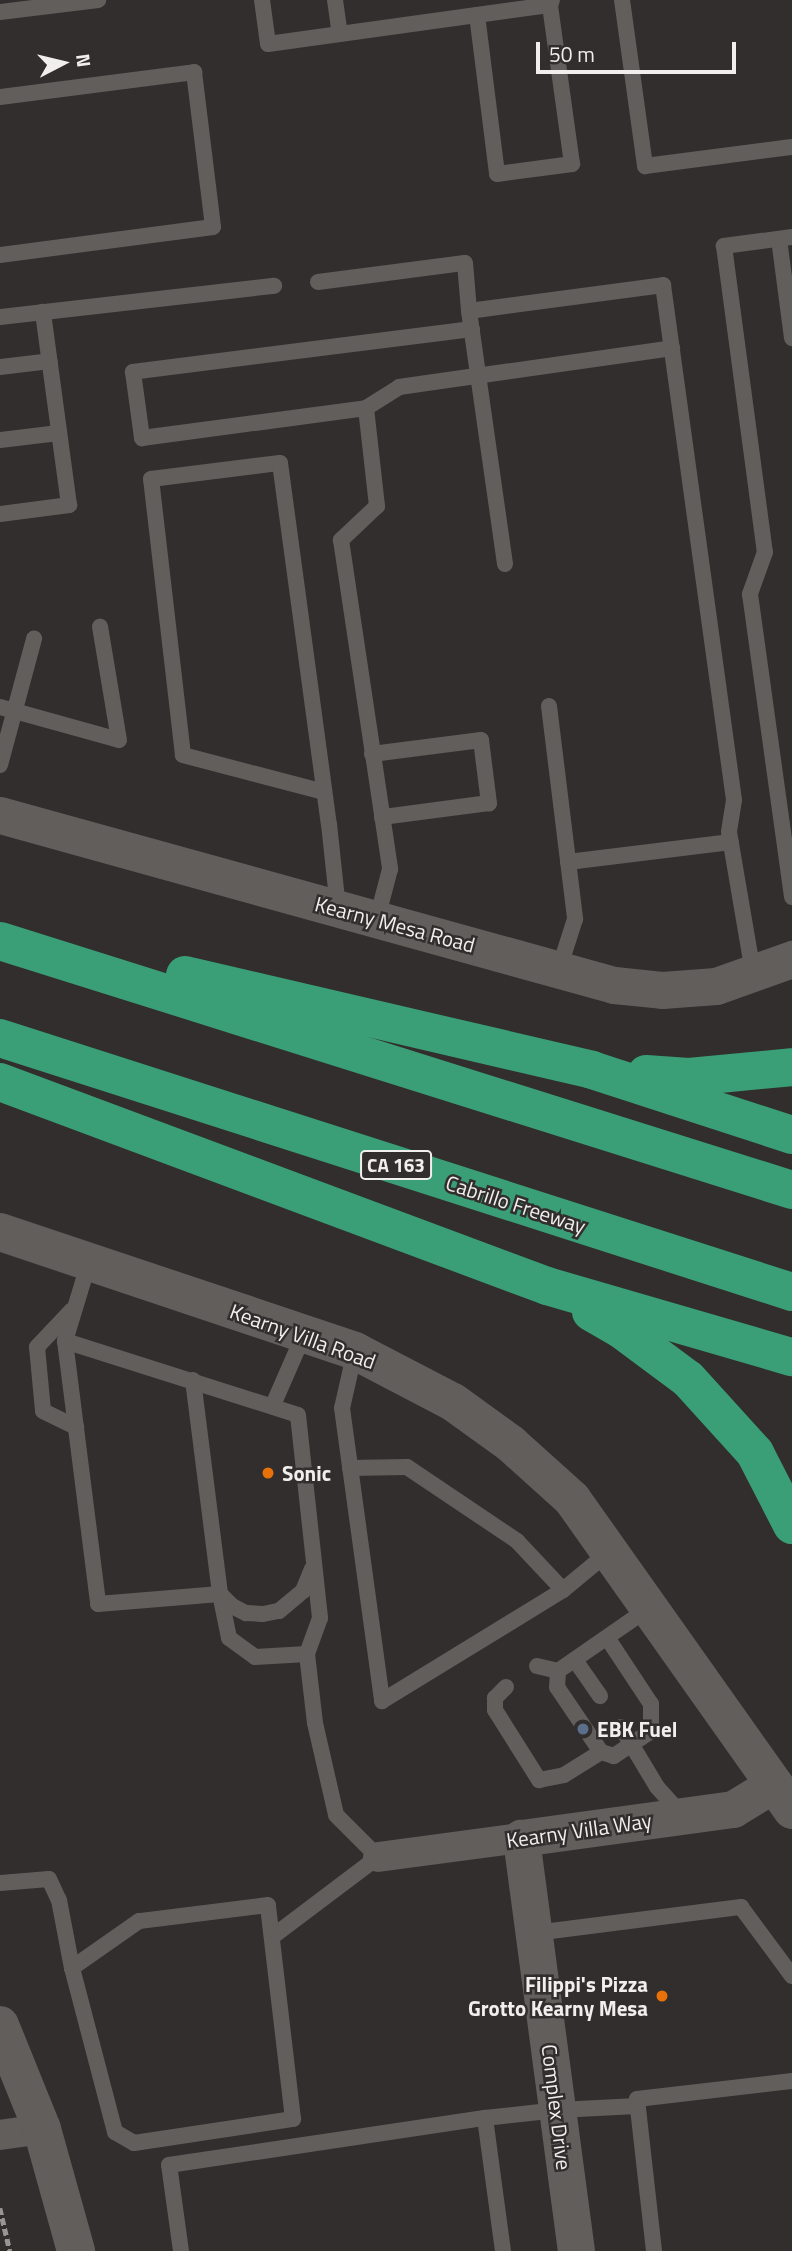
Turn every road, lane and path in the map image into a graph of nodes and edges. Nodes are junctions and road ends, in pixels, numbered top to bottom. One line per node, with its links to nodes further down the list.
1 (99, 0): 6 (lane)
2 (262, 0): 9 (lane)
3 (335, 0): 9 (lane)
4 (622, 0): 11 (lane)
5 (551, 2): 8 (lane); 8 (lane)
6 (43, 3): 7 (lane)
7 (0, 12)
8 (477, 15): 9 (lane)
9 (340, 34)
10 (0, 97): 13 (lane)
11 (792, 146)
12 (786, 238): 20 (lane); 40 (lane)
13 (0, 255)
14 (318, 282): 16 (lane)
15 (274, 286): 17 (lane)
16 (470, 311): 19 (lane); 21 (lane)
17 (43, 312): 18 (lane); 22 (lane)
18 (0, 317)
19 (472, 329): 24 (lane); 25 (lane)
20 (792, 338)
21 (672, 348): 24 (lane); 39 (lane)
22 (50, 361): 23 (lane); 26 (lane)
23 (0, 367)
24 (478, 376): 25 (lane); 29 (lane)
25 (366, 408): 34 (lane)
26 (59, 433): 27 (lane); 28 (lane)
27 (0, 440)
28 (0, 514)
29 (505, 564)
30 (100, 626): 33 (lane)
31 (34, 639): 33 (lane)
32 (549, 706): 41 (lane)
33 (7, 709): 35 (lane)
34 (372, 754): 38 (lane); 38 (lane)
35 (0, 765)
36 (324, 792): 36 (lane); 43 (lane)
37 (0, 815): 43 (street, Kearny Mesa Road)
38 (382, 817): 44 (lane)
39 (731, 842): 41 (lane); 49 (lane)
40 (790, 861): 42 (lane)
41 (568, 862): 48 (lane)
42 (792, 897)
43 (338, 908): 44 (street, Kearny Mesa Road)
44 (377, 919): 48 (street, Kearny Mesa Road)
45 (0, 932): 52 (highway)
46 (0, 941): 55 (highway)
47 (792, 959): 49 (street, Kearny Mesa Road)
48 (559, 969): 49 (street, Kearny Mesa Road)
49 (753, 973)
50 (0, 1038): 59 (highway, Cabrillo Freeway / CA 163)
51 (792, 1067): 52 (highway)
52 (592, 1070): 54 (highway)
53 (0, 1082): 58 (highway)
54 (792, 1135)
55 (792, 1190)
56 (0, 1232): 57 (main road, Kearny Villa Road)
57 (89, 1262): 60 (lane); 61 (main road, Kearny Villa Road)
58 (547, 1286): 64 (highway); 69 (highway)
59 (792, 1292)
60 (76, 1305): 62 (lane); 67 (lane)
61 (304, 1334): 63 (main road, Kearny Villa Road); 66 (lane)
62 (65, 1342): 65 (lane); 67 (lane)
63 (355, 1351): 68 (lane); 70 (main road, Kearny Villa Road)
64 (792, 1357)
65 (193, 1380): 66 (lane); 73 (lane)
66 (273, 1405): 71 (lane)
67 (76, 1427): 73 (lane)
68 (350, 1468): 72 (lane); 72 (lane)
69 (792, 1525)
70 (609, 1552): 72 (lane); 74 (main road, Kearny Villa Road)
71 (313, 1565): 73 (lane); 76 (lane)
72 (564, 1590)
73 (220, 1594): 76 (lane)
74 (649, 1608): 75 (lane); 85 (main road, Kearny Villa Road)
75 (608, 1639): 77 (lane); 83 (lane)
76 (307, 1654): 88 (lane)
77 (575, 1660): 79 (lane); 81 (lane)
78 (537, 1666): 79 (lane)
79 (558, 1671): 84 (lane)
80 (506, 1687): 84 (lane)
81 (600, 1696)
82 (621, 1727): 83 (lane)
83 (631, 1745): 84 (lane); 86 (lane)
84 (601, 1752)
85 (783, 1797): 86 (street, Kearny Villa Way)
86 (683, 1816): 87 (street, Kearny Villa Way)
87 (521, 1838): 88 (street, Kearny Villa Way); 90 (street, Complex Drive)
88 (378, 1857): 91 (lane)
89 (0, 1883): 92 (lane)
90 (534, 1933): 93 (lane); 97 (street, Complex Drive)
91 (272, 1937): 92 (lane); 92 (lane)
92 (72, 1968)
93 (792, 1976)
94 (0, 2025): 99 (main road)
95 (792, 2081): 96 (lane)
96 (638, 2106): 97 (lane); 107 (lane)
97 (558, 2110): 98 (lane); 106 (street, Complex Drive)
98 (485, 2118): 104 (lane); 105 (lane)
99 (41, 2129): 100 (street); 103 (main road)
100 (0, 2135)
101 (0, 2208): 102 (path)
102 (10, 2251)
103 (76, 2251)
104 (181, 2251)
105 (503, 2251)
106 (576, 2251)
107 (654, 2251)

